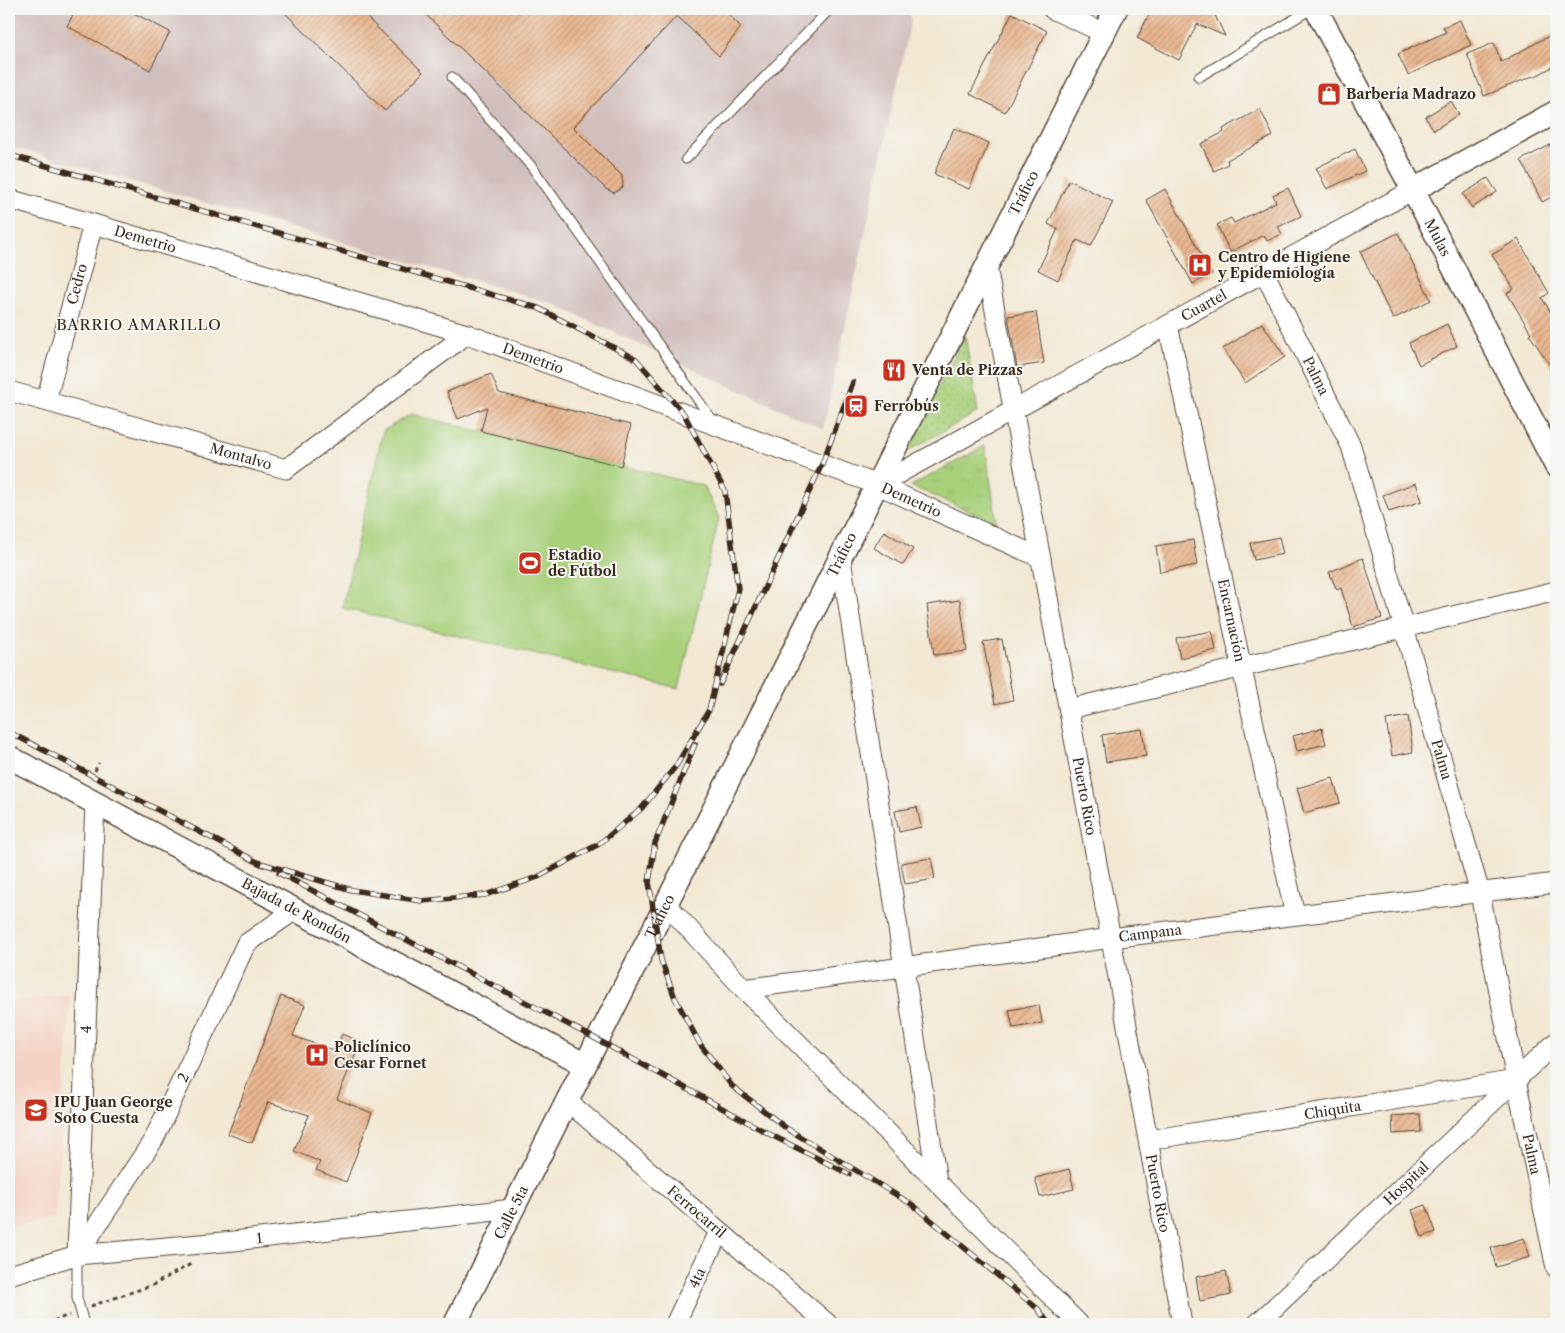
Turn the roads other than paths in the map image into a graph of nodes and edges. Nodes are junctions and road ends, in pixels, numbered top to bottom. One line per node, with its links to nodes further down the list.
1 (830, 9): 10 (lane)
2 (1052, 9): 6 (street)
3 (1116, 9): 6 (street, Tráfico)
4 (1311, 9): 8 (lane)
5 (1316, 9): 11 (street, Mulas)
6 (1104, 33): 14 (street, Tráfico)
7 (452, 77): 21 (lane)
8 (1199, 77)
9 (1556, 112): 11 (street, Cuartel)
10 (686, 160)
11 (1413, 190): 15 (street, Cuartel); 22 (street, Mulas)
12 (9, 199): 13 (street, Demetrio)
13 (93, 224): 17 (street, Demetrio); 19 (street, Cedro)
14 (987, 267): 20 (street, Puerto Rico); 23 (street, Tráfico)
15 (1264, 272): 16 (street, Cuartel); 27 (street, Palma)
16 (1168, 325): 20 (street, Cuartel); 28 (street, Encarnación)
17 (467, 334): 19 (street, Montalvo); 21 (street, Demetrio)
18 (9, 391): 19 (street, Montalvo)
19 (46, 401)
20 (1013, 410): 23 (street, Cuartel); 24 (street, Puerto Rico)
21 (715, 425): 23 (street, Demetrio)
22 (1556, 466)
23 (878, 484): 24 (street, Demetrio); 25 (street, Tráfico)
24 (1041, 558): 29 (street, Puerto Rico)
25 (841, 559): 34 (street, Tráfico); 38 (street)
26 (1556, 591): 27 (street)
27 (1404, 628): 28 (street); 33 (street, Palma)
28 (1241, 667): 29 (street); 36 (street, Encarnación)
29 (1069, 709): 37 (street, Puerto Rico)
30 (9, 757): 31 (street, Bajada de Rondón)
31 (95, 803): 35 (street, Bajada de Rondón); 48 (street, 4)
32 (1556, 883): 33 (street, Campana)
33 (1480, 892): 36 (street, Campana); 42 (street, Palma)
34 (667, 905): 39 (street); 41 (street, Tráfico)
35 (296, 910): 41 (street, Bajada de Rondón); 48 (street, 2)
36 (1295, 915): 37 (street, Campana)
37 (1111, 938): 38 (street, Campana); 44 (street, Puerto Rico)
38 (904, 968): 39 (street, Campana); 45 (street)
39 (744, 989): 45 (street)
40 (1556, 1042): 42 (street, Hospital)
41 (584, 1064): 43 (street, Tráfico)
42 (1516, 1080): 44 (street, Chiquita); 49 (street, Palma); 57 (street, Hospital)
43 (566, 1100): 46 (street, Calle 5ta); 47 (street, Ferrocarril)
44 (1149, 1140): 56 (street, Puerto Rico)
45 (937, 1181): 55 (street)
46 (512, 1210): 48 (street, 1); 52 (street, Calle 5ta)
47 (719, 1232): 53 (street, 4ta); 54 (street, Ferrocarril)
48 (77, 1255): 50 (street, 1); 51 (lane)
49 (1556, 1268)
50 (9, 1275)
51 (84, 1324)
52 (455, 1324)
53 (675, 1324)
54 (828, 1324)
55 (1079, 1324)
56 (1182, 1324)
57 (1257, 1324)

